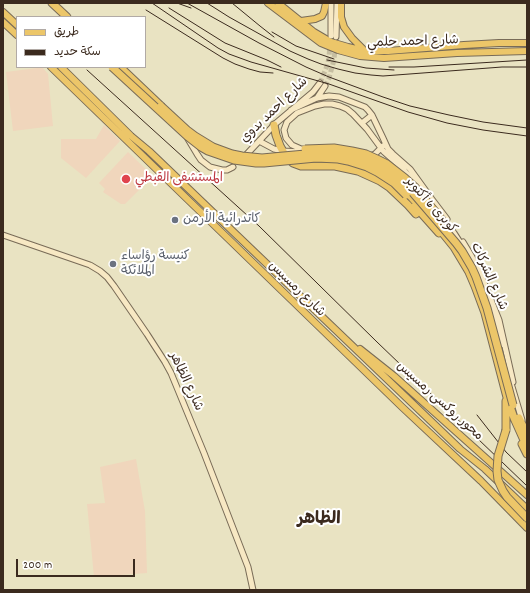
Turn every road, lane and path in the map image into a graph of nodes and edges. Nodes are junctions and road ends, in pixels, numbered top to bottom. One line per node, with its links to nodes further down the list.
1 (45, 3): 11 (highway)
2 (49, 3): 12 (main road)
3 (52, 3): 13 (highway)
4 (268, 3): 19 (main road, شارع احمد حلمي)
5 (278, 3): 14 (main road, شارع احمد حلمي)
6 (326, 3): 14 (main road)
7 (331, 3): 8 (main road)
8 (337, 3)
9 (341, 3): 21 (main road)
10 (3, 12): 16 (main road)
11 (59, 16)
12 (63, 16)
13 (66, 16)
14 (301, 21): 21 (main road, شارع احمد حلمي)
15 (3, 22): 17 (main road)
16 (16, 24)
17 (16, 34)
18 (527, 43): 19 (main road, شارع احمد حلمي)
19 (457, 49): 20 (main road, شارع احمد حلمي); 21 (main road, شارع احمد حلمي)
20 (527, 50)
21 (365, 51)
22 (51, 68): 50 (main road, شارع رمسيس)
23 (62, 68): 42 (main road, شارع رمسيس)
24 (113, 68): 38 (highway, كوبرى 6 أكتوبر, bridge)
25 (121, 70): 36 (main road); 38 (highway, كوبرى 6 أكتوبر, bridge); 39 (highway, bridge)
26 (316, 98): 27 (main road); 27 (main road, شارع احمد بدوي); 28 (main road)
27 (292, 110): 30 (main road, شارع احمد بدوي)
28 (372, 115): 29 (main road); 32 (main road, شارع الشركات)
29 (362, 123): 32 (main road, شارع الشركات); 33 (main road, شارع الشركات)
30 (274, 125): 31 (main road, شارع احمد بدوي); 34 (highway)
31 (259, 141): 34 (main road); 35 (main road, شارع احمد بدوي)
32 (383, 146): 34 (main road); 40 (main road, شارع الشركات); 44 (main road, شارع الشركات)
33 (305, 149): 38 (highway, bridge)
34 (282, 151): 38 (highway)
35 (246, 155)
36 (233, 167)
37 (3, 235): 57 (main road, شارع الظاهر)
38 (445, 235): 43 (highway, كوبرى 6 أكتوبر); 46 (highway, كوبرى 6 أكتوبر, bridge)
39 (485, 314): 40 (main road); 41 (highway)
40 (495, 320): 41 (main road); 45 (main road, شارع الشركات)
41 (488, 326): 47 (highway)
42 (334, 329): 49 (main road, شارع رمسيس); 52 (main road, محور روكسى رمسيس)
43 (506, 401): 48 (highway, كوبرى 6 أكتوبر); 55 (highway, bridge)
44 (527, 427)
45 (527, 431)
46 (527, 434)
47 (527, 446)
48 (527, 454)
49 (488, 472): 50 (main road); 51 (main road, شارع رمسيس)
50 (480, 481): 53 (main road, شارع رمسيس)
51 (514, 495): 53 (main road); 54 (main road, شارع رمسيس)
52 (527, 495)
53 (502, 502): 56 (main road, شارع رمسيس)
54 (527, 509)
55 (527, 518)
56 (527, 528)
57 (253, 590)

